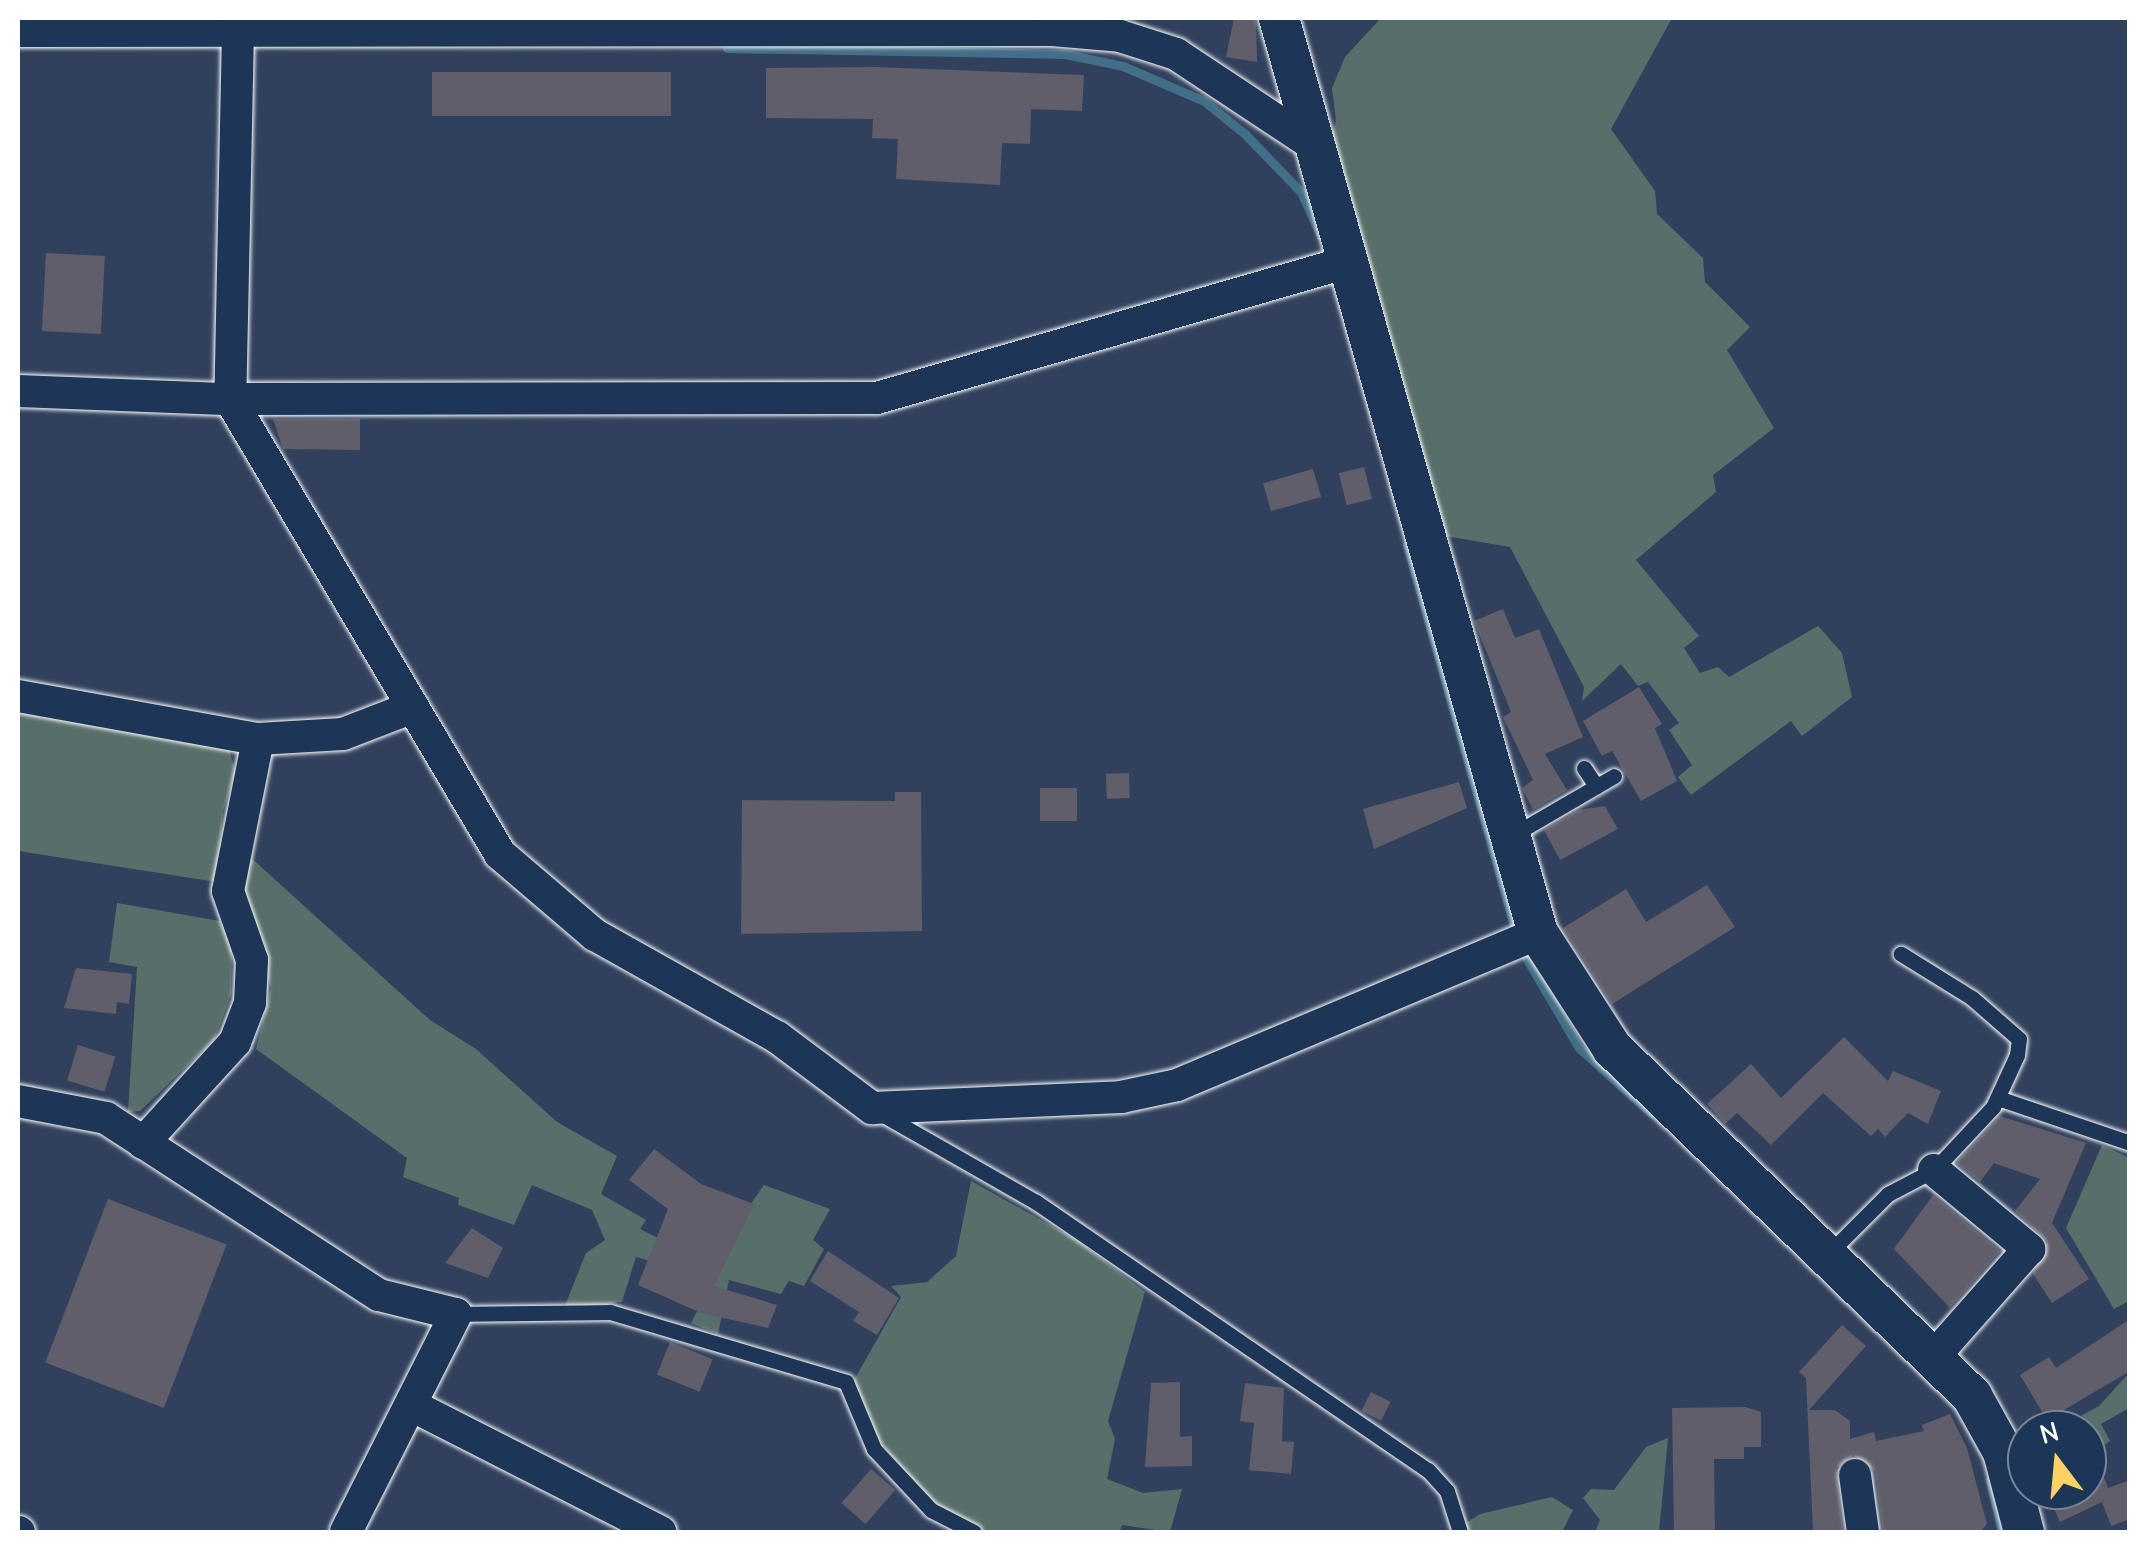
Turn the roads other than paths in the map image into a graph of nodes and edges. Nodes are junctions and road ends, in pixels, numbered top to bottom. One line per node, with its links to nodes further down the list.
1 (1279, 18): 5 (street)
2 (698, 25): 3 (street); 5 (street)
3 (220, 26): 4 (street); 8 (street)
4 (18, 31)
5 (1308, 142): 6 (street)
6 (1333, 267): 8 (street); 15 (street)
7 (18, 391): 8 (street)
8 (230, 399): 10 (street)
9 (18, 696): 11 (street)
10 (414, 707): 11 (street); 20 (street)
11 (258, 739): 22 (street)
12 (1584, 768): 14 (lane)
13 (1614, 776): 14 (lane)
14 (1596, 786): 15 (lane)
15 (1508, 838): 16 (street)
16 (1537, 934): 20 (street); 24 (street)
17 (1902, 954): 18 (lane)
18 (1998, 1098): 21 (lane); 23 (lane)
19 (18, 1101): 22 (street)
20 (872, 1108): 32 (lane)
21 (2130, 1142)
22 (143, 1143): 25 (street)
23 (1934, 1170): 24 (lane); 26 (street)
24 (1830, 1252): 26 (street)
25 (456, 1314): 27 (street); 31 (lane)
26 (1936, 1354): 34 (street)
27 (411, 1404): 29 (street); 30 (street)
28 (1855, 1475): 33 (street)
29 (346, 1532)
30 (660, 1532)
31 (974, 1532)
32 (1460, 1532)
33 (1863, 1532)
34 (2024, 1532)

